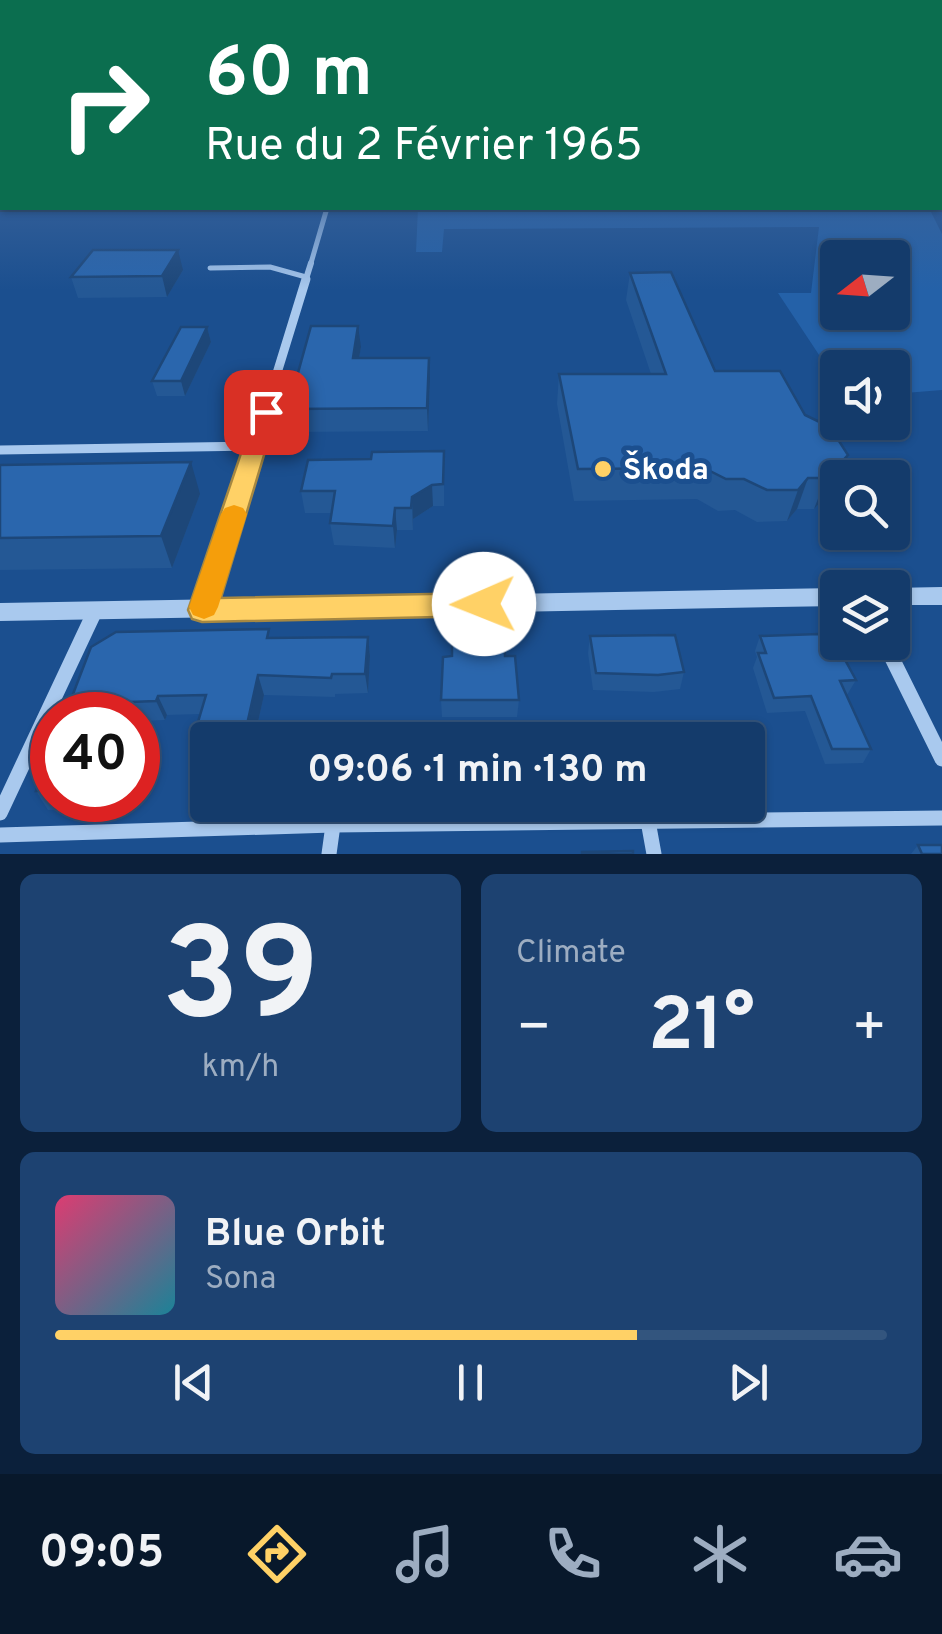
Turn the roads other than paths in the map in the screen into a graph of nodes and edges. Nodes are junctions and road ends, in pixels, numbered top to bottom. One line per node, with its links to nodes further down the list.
1 (326, 211): 2 (lane)
2 (311, 263): 4 (street)
3 (210, 268): 4 (lane)
4 (306, 277): 5 (street)
5 (256, 446): 6 (lane); 11 (street)
6 (0, 450)
7 (910, 596): 8 (street)
8 (942, 596)
9 (820, 597): 11 (street)
10 (95, 610): 11 (street); 12 (street); 15 (street)
11 (202, 610)
12 (0, 612)
13 (893, 660): 14 (street)
14 (942, 759)
15 (0, 813)
16 (942, 818): 17 (street)
17 (765, 820)
18 (585, 822): 20 (street)
19 (648, 822): 23 (street)
20 (333, 826): 21 (street); 22 (street)
21 (0, 836)
22 (329, 854)
23 (654, 854)

